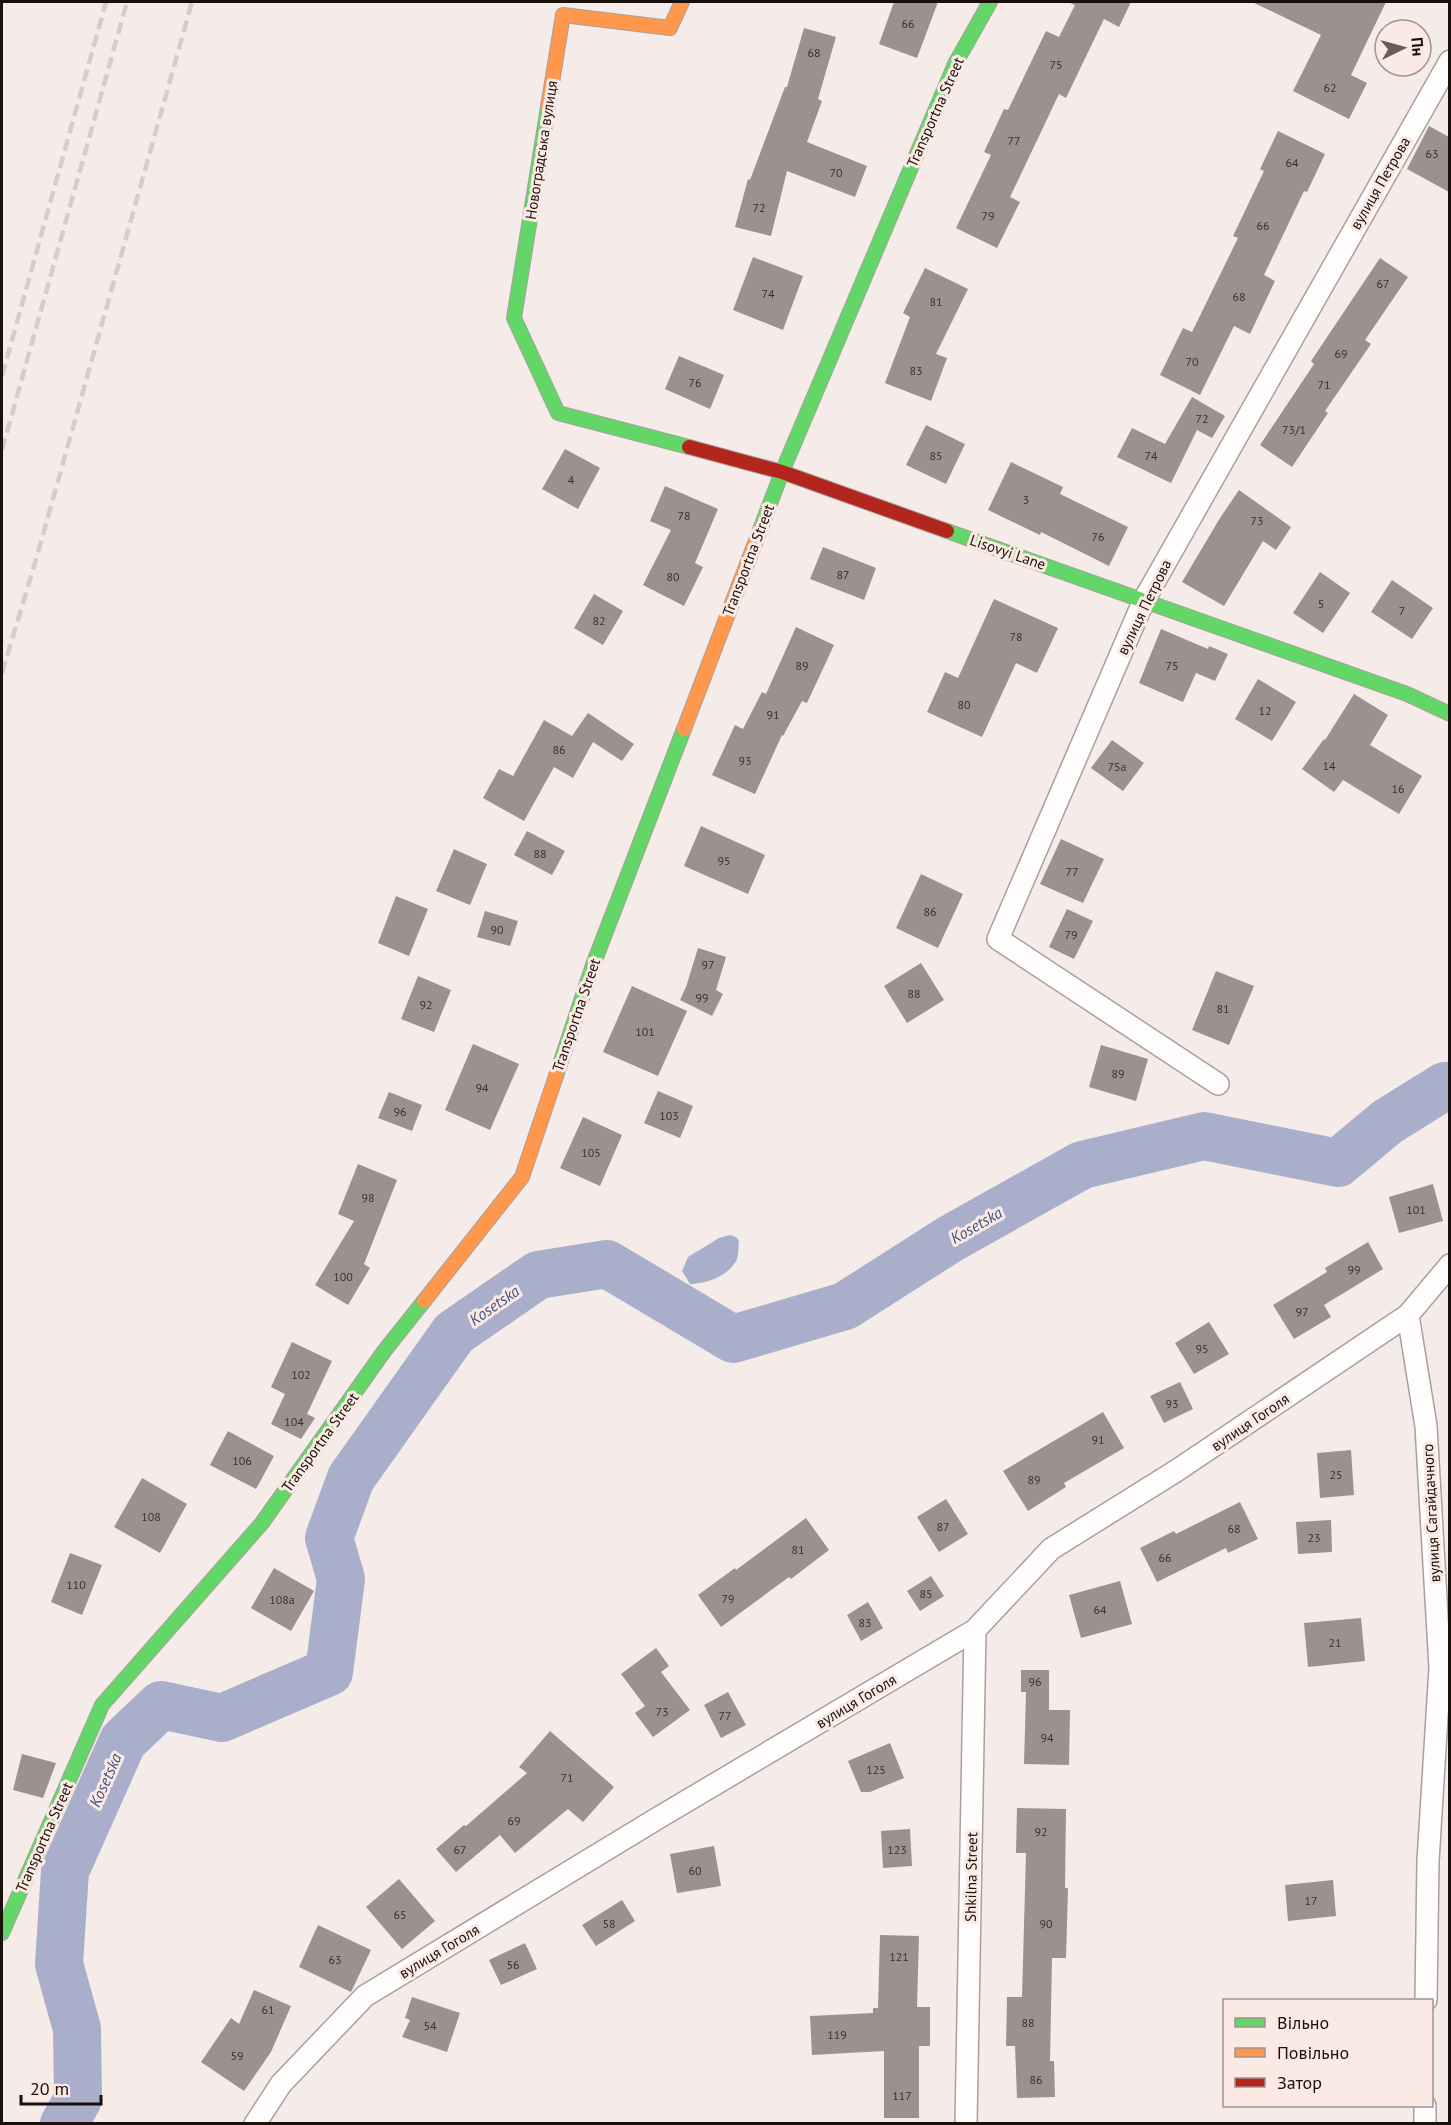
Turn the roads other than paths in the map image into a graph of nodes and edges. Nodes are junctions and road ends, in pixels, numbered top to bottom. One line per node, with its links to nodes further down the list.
1 (682, 2): 4 (street, Новоградська вулиця)
2 (990, 2): 5 (street, Transportna Street)
3 (1449, 61): 6 (street, вулиця Петрова)
4 (558, 413): 5 (street, Lisovyi Lane)
5 (782, 472): 6 (street, Lisovyi Lane); 12 (street, Transportna Street)
6 (1144, 600): 7 (street, Lisovyi Lane); 8 (street, вулиця Петрова)
7 (1449, 714)
8 (1218, 1084)
9 (1449, 1265): 10 (street, вулиця Гоголя)
10 (1408, 1315): 11 (street, вулиця Гоголя); 13 (street, вулиця Сагайдачного)
11 (975, 1630): 15 (street, вулиця Гоголя); 16 (street, Shkilna Street)
12 (2, 1933)
13 (1426, 1999)
14 (1425, 2107): 17 (street)
15 (255, 2124)
16 (966, 2124)
17 (1425, 2124)

